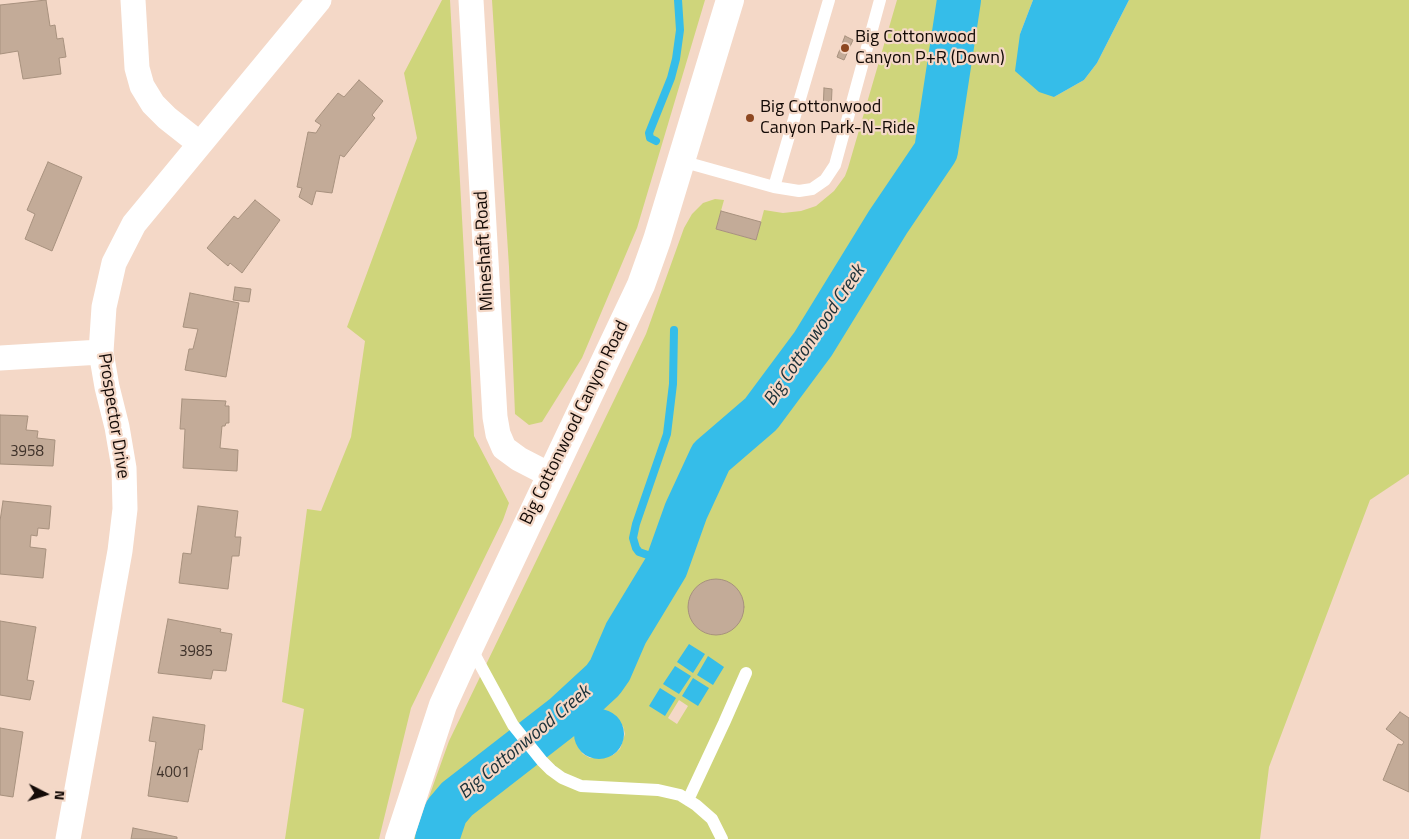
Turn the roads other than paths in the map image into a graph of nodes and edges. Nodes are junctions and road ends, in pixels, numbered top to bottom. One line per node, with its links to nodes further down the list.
1 (132, 0): 7 (street)
2 (319, 0): 7 (street, Prospector Drive)
3 (470, 0): 12 (street, Mineshaft Road)
4 (730, 0): 8 (main road, Big Cottonwood Canyon Road)
5 (829, 0): 9 (lane)
6 (880, 0): 9 (lane)
7 (200, 144): 10 (street, Prospector Drive)
8 (681, 161): 9 (lane); 12 (main road, Big Cottonwood Canyon Road)
9 (774, 187)
10 (101, 352): 11 (street); 16 (street, Prospector Drive)
11 (0, 358)
12 (550, 475): 13 (main road, Big Cottonwood Canyon Road)
13 (470, 646): 15 (lane); 17 (main road, Big Cottonwood Canyon Road)
14 (746, 673): 15 (lane)
15 (688, 800): 18 (lane)
16 (68, 839)
17 (399, 839)
18 (722, 839)

